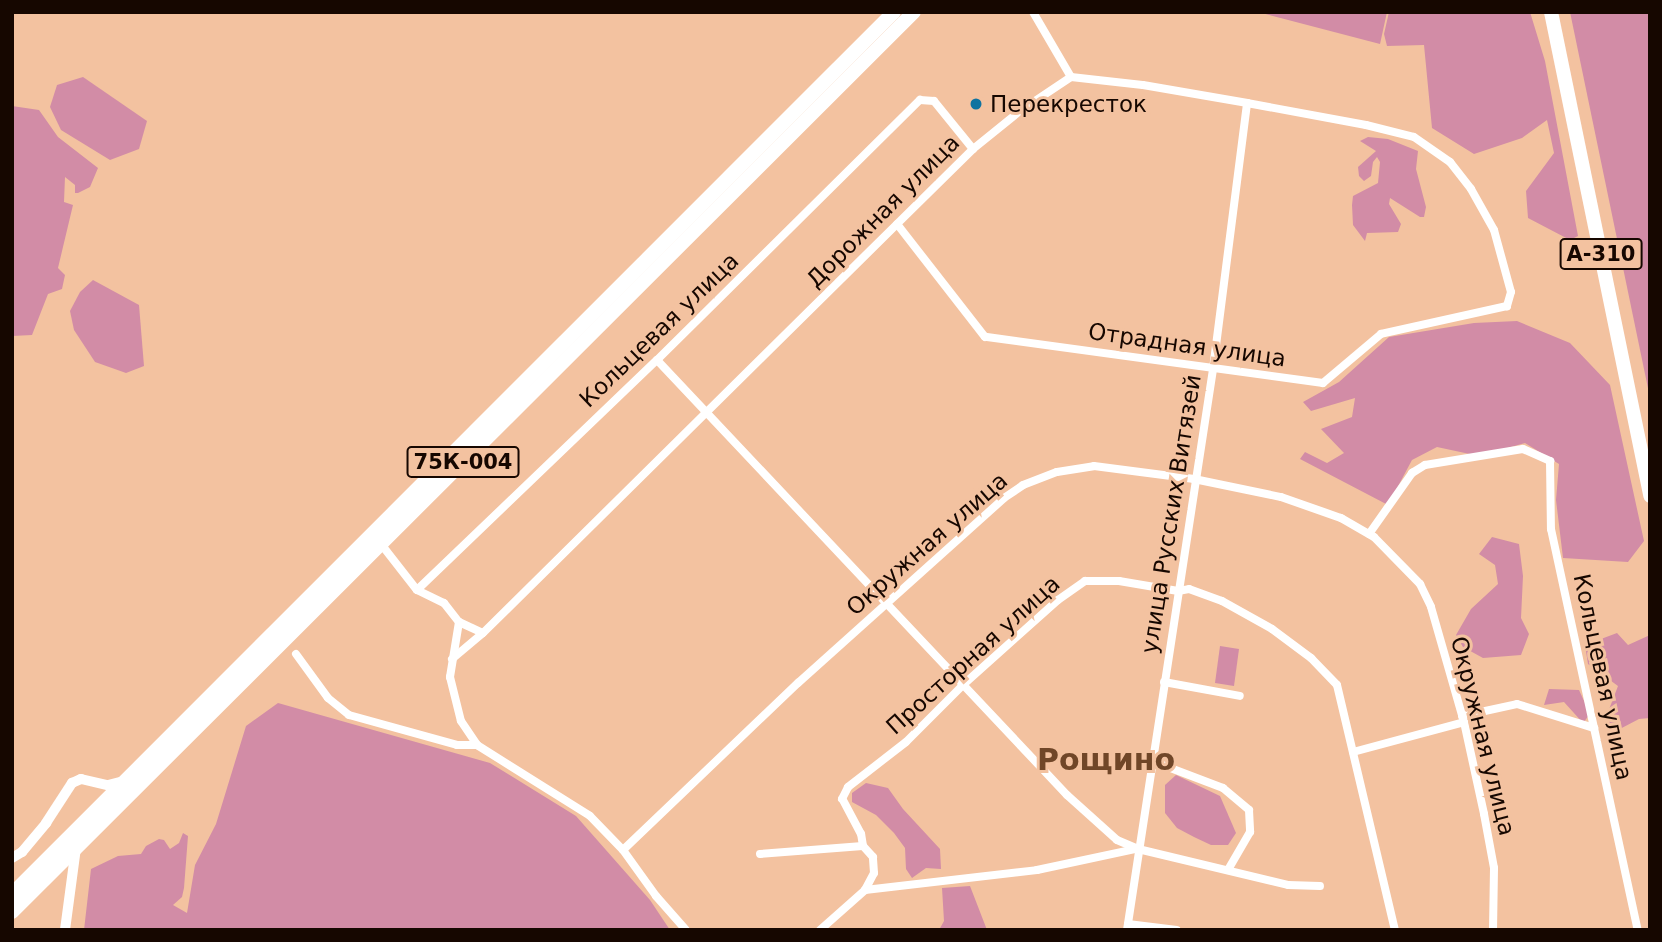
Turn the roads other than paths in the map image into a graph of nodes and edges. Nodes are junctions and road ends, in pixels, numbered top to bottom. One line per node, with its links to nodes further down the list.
1 (894, 12): 31 (highway, 75К-004)
2 (914, 12): 15 (highway, 75К-004)
3 (1033, 12): 5 (street)
4 (1551, 12): 13 (highway, А-310)
5 (1071, 77): 6 (street); 7 (street, Дорожная улица)
6 (1247, 103): 10 (street, улица Русских Витязей); 10 (street, Отрадная улица)
7 (973, 149): 8 (street, Дорожная улица); 9 (street, Кольцевая улица)
8 (897, 224): 10 (street, Отрадная улица); 11 (street, Дорожная улица)
9 (657, 360): 11 (street); 16 (street, Кольцевая улица)
10 (1213, 369): 12 (street, улица Русских Витязей)
11 (706, 412): 18 (street); 20 (street, Дорожная улица)
12 (1194, 479): 14 (street, Окружная улица); 17 (street, улица Русских Витязей); 18 (street, Окружная улица)
13 (1650, 496)
14 (1370, 534): 26 (street, Окружная улица); 27 (street, Кольцевая улица)
15 (381, 544): 16 (street); 35 (highway, 75К-004)
16 (417, 590): 19 (street)
17 (1178, 591): 23 (street, улица Русских Витязей); 24 (street, Просторная улица); 29 (street, Просторная улица)
18 (886, 605): 24 (street); 36 (street, Окружная улица)
19 (459, 622): 20 (street); 22 (street)
20 (483, 633): 22 (street, Дорожная улица)
21 (296, 654): 28 (street)
22 (452, 659): 28 (street)
23 (1164, 682): 25 (street); 30 (street, улица Русских Витязей)
24 (964, 684): 34 (street, Просторная улица); 37 (street)
25 (1240, 696)
26 (1463, 719): 27 (street); 29 (street); 51 (street, Окружная улица)
27 (1594, 728): 52 (street, Кольцевая улица)
28 (477, 745): 36 (street)
29 (1353, 752): 50 (street, Просторная улица)
30 (1152, 761): 37 (street, улица Русских Витязей); 40 (street)
31 (126, 780): 32 (street); 33 (highway, 75К-004)
32 (97, 783): 33 (street); 39 (street)
33 (93, 813): 43 (highway, 75К-004)
34 (863, 846): 38 (street); 42 (street, Просторная улица)
35 (76, 848): 44 (highway, 75К-004); 46 (street)
36 (623, 849): 47 (street)
37 (1138, 849): 40 (street); 42 (street); 45 (street, улица Русских Витязей)
38 (760, 854)
39 (12, 858)
40 (1228, 870): 41 (street)
41 (1320, 886)
42 (865, 890): 48 (street)
43 (12, 894)
44 (12, 912)
45 (1128, 927): 49 (street)
46 (65, 930)
47 (686, 930)
48 (820, 930)
49 (1177, 930)
50 (1395, 930)
51 (1493, 930)
52 (1638, 930)

